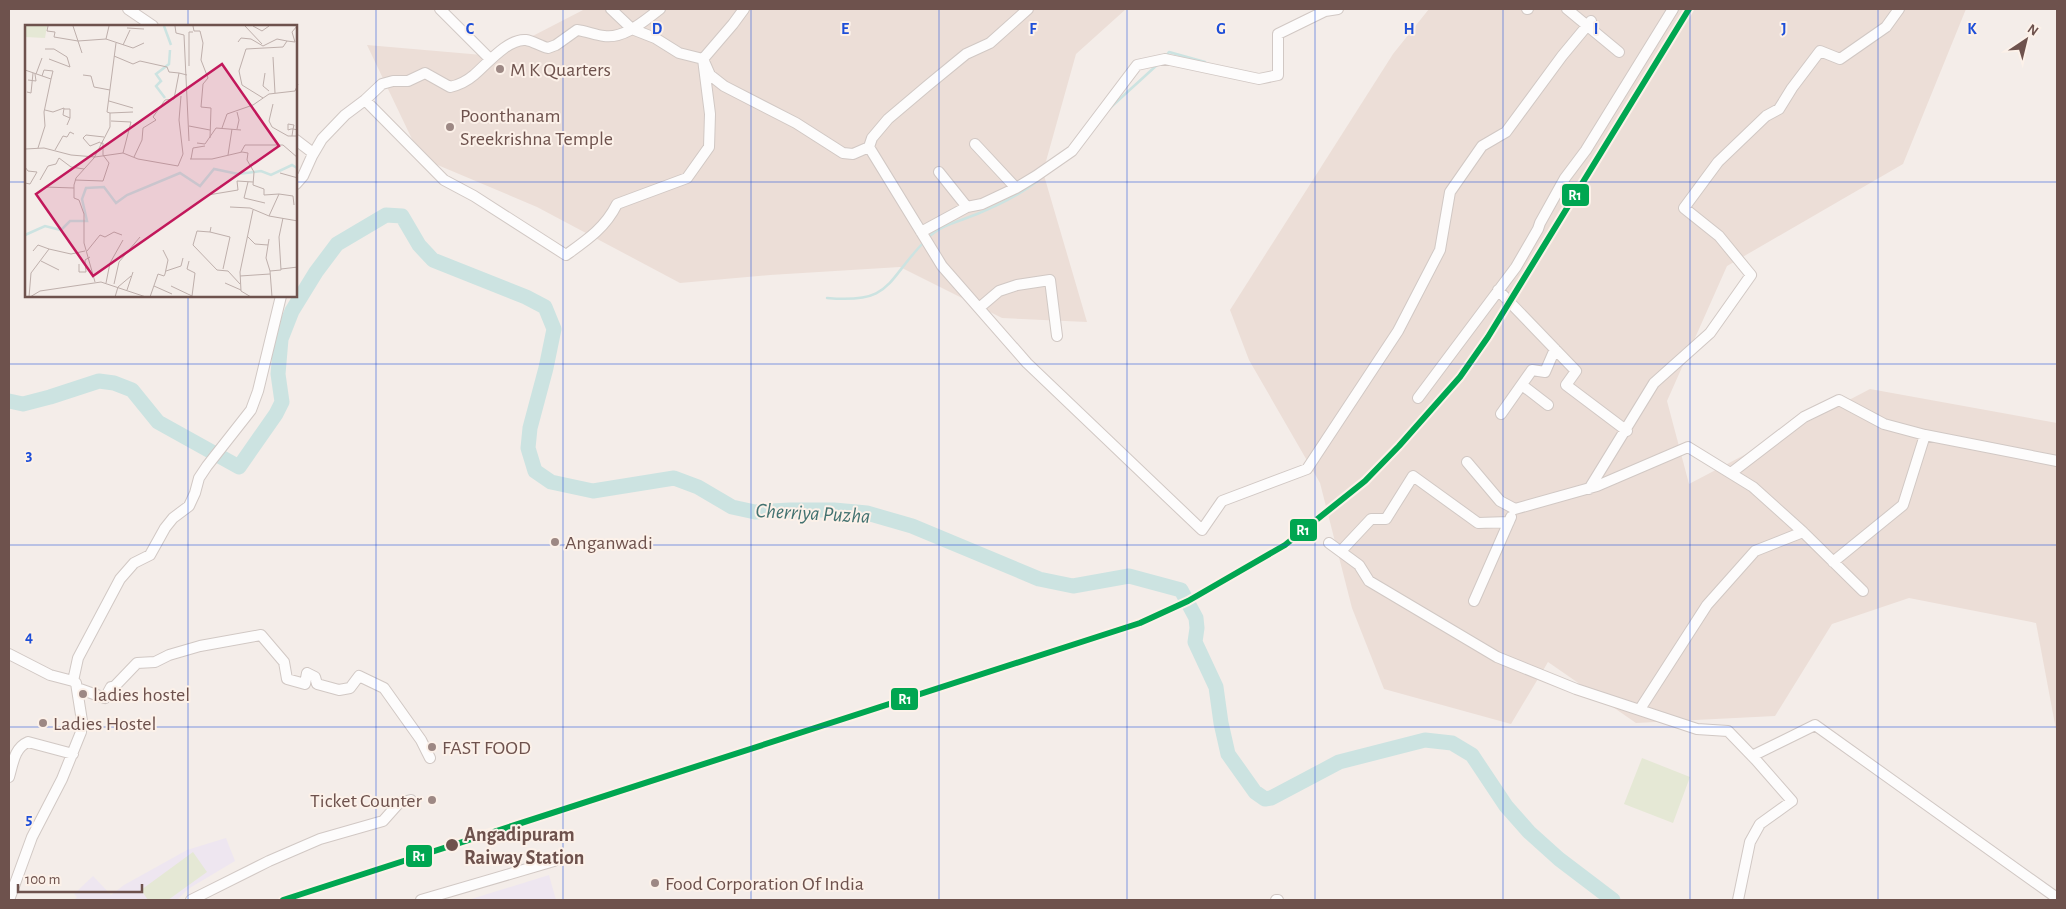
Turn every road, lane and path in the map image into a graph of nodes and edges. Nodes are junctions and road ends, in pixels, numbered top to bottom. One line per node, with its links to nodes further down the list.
1 (128, 9): 12 (street)
2 (440, 9): 15 (street)
3 (611, 9): 13 (street)
4 (660, 9): 13 (street)
5 (744, 9): 16 (street)
6 (1028, 9): 20 (street)
7 (1338, 9): 24 (street)
8 (1567, 9): 11 (street)
9 (1673, 9): 27 (street)
10 (1899, 9): 36 (street)
11 (1589, 24): 14 (street); 29 (street)
12 (152, 25)
13 (632, 29): 15 (street); 16 (street)
14 (1620, 52)
15 (490, 59): 17 (street)
16 (703, 60): 17 (street); 20 (street)
17 (366, 100): 21 (street)
18 (298, 142): 21 (street)
19 (975, 144): 24 (street)
20 (869, 146): 26 (street)
21 (313, 153): 23 (street)
22 (940, 172): 25 (street)
23 (298, 182)
24 (1016, 188): 25 (street)
25 (967, 207): 26 (street)
26 (921, 232): 29 (street)
27 (1498, 290): 31 (street); 33 (street)
28 (281, 298): 51 (street)
29 (979, 308): 30 (street)
30 (1058, 336)
31 (1554, 349): 32 (street); 36 (street)
32 (1522, 385): 34 (street); 35 (street)
33 (1418, 398)
34 (1548, 405)
35 (1501, 414)
36 (1627, 431): 41 (street)
37 (1925, 435): 38 (street); 40 (street); 47 (street)
38 (2057, 461)
39 (1467, 462): 42 (street)
40 (1731, 473): 41 (street); 44 (street)
41 (1589, 489): 42 (street)
42 (1515, 509): 43 (street)
43 (1509, 522): 46 (street); 49 (street)
44 (1803, 532): 47 (street); 52 (street)
45 (1329, 543): 46 (street)
46 (1340, 551): 52 (street)
47 (1834, 562): 48 (street)
48 (1863, 591)
49 (1474, 601)
50 (9, 654): 51 (street)
51 (75, 684): 53 (street); 55 (street)
52 (1640, 709): 54 (street)
53 (73, 754): 56 (street); 60 (street)
54 (1752, 756): 59 (street); 63 (street)
55 (430, 758)
56 (9, 777)
57 (411, 800): 61 (street)
58 (554, 861): 62 (street)
59 (2057, 898)
60 (9, 900)
61 (191, 900)
62 (421, 900)
63 (1738, 900)

